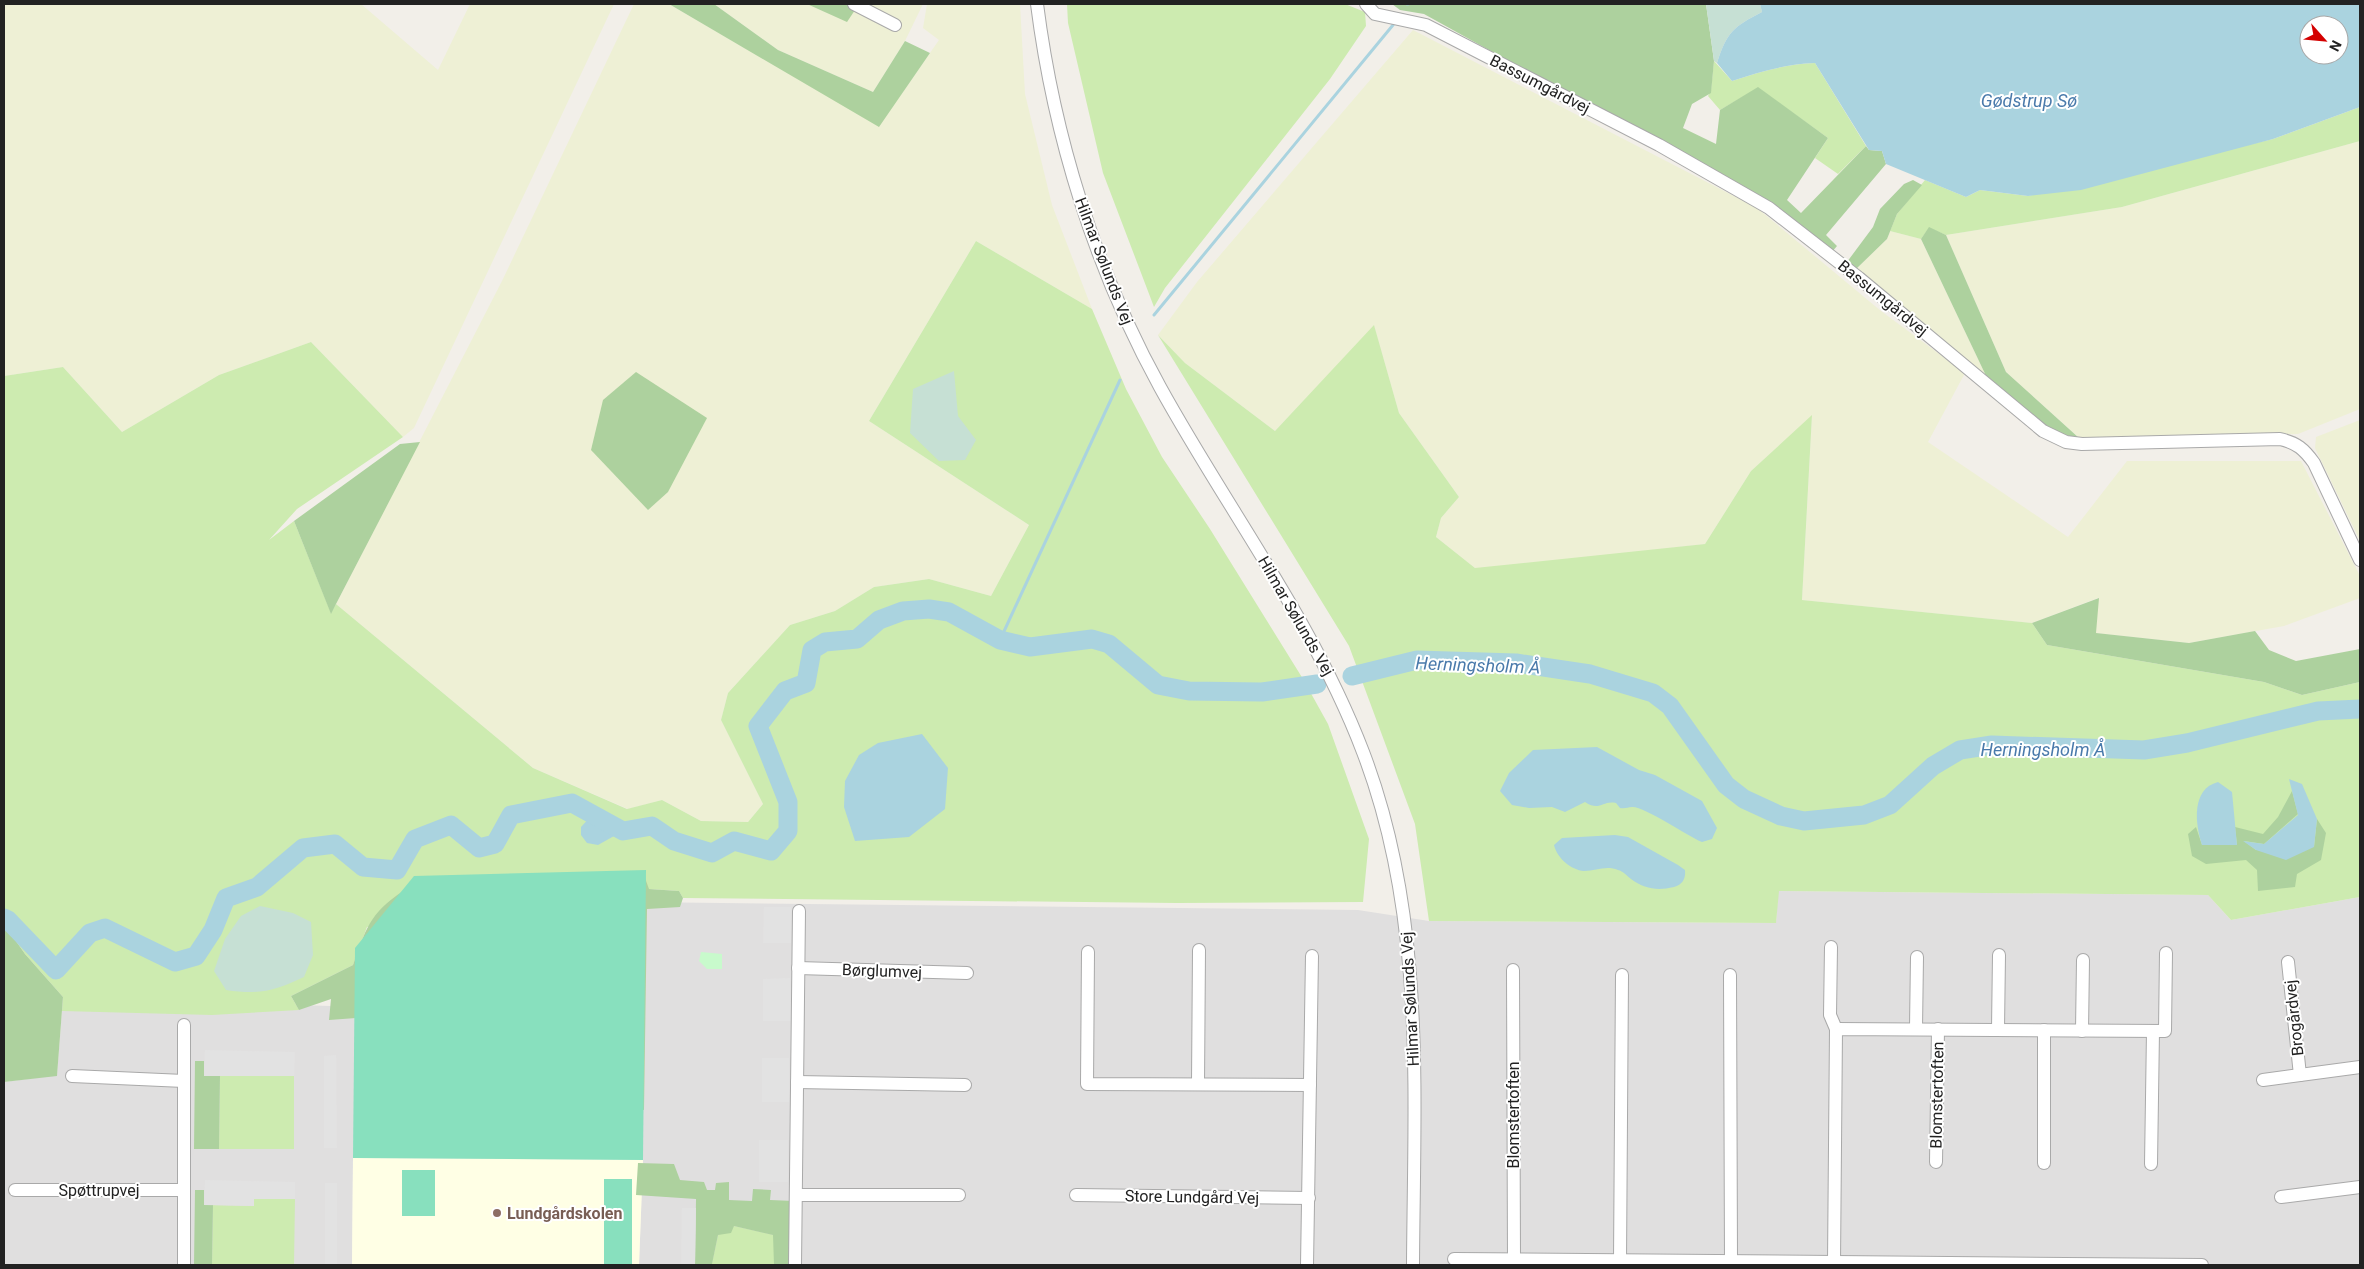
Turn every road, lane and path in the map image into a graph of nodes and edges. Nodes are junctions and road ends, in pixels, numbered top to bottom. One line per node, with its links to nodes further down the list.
1 (854, 4): 4 (street)
2 (1037, 4): 58 (street, Hilmar Sølunds Vej)
3 (1366, 4): 5 (street, Bassumgårdvej)
4 (895, 25)
5 (2360, 560)
6 (799, 911): 16 (street)
7 (1831, 947): 23 (street)
8 (1199, 950): 35 (street)
9 (1088, 952): 35 (street)
10 (2166, 953): 28 (street)
11 (1999, 955): 25 (street)
12 (1312, 956): 37 (street)
13 (1917, 957): 22 (street, Blomstertoften)
14 (2083, 960): 27 (street)
15 (2288, 962): 30 (street, Brogårdvej)
16 (798, 968): 18 (street, Børglumvej); 34 (street)
17 (1513, 970): 50 (street, Blomstertoften)
18 (967, 973)
19 (1622, 975): 51 (street)
20 (1730, 975): 52 (street)
21 (184, 1025): 33 (street)
22 (1916, 1028): 23 (street, Blomstertoften); 24 (street, Blomstertoften)
23 (1836, 1029): 53 (street)
24 (1938, 1029): 25 (street, Blomstertoften); 38 (street, Blomstertoften)
25 (1998, 1030): 26 (street, Blomstertoften)
26 (2044, 1030): 27 (street, Blomstertoften); 39 (street)
27 (2082, 1030): 28 (street, Blomstertoften)
28 (2153, 1031): 40 (street)
29 (2360, 1067): 30 (street, Brogårdvej)
30 (2300, 1075): 32 (street, Brogårdvej)
31 (72, 1076): 33 (street)
32 (2263, 1080)
33 (184, 1081): 43 (street)
34 (797, 1082): 36 (street); 44 (street)
35 (1198, 1084): 37 (street)
36 (965, 1085)
37 (1310, 1085): 48 (street)
38 (1936, 1162)
39 (2044, 1163)
40 (2151, 1164)
41 (2360, 1187): 47 (street)
42 (15, 1190): 43 (street, Spøttrupvej)
43 (184, 1190): 55 (street)
44 (796, 1195): 45 (street); 56 (street)
45 (958, 1195)
46 (1076, 1195): 48 (street, Store Lundgård Vej)
47 (2281, 1197)
48 (1308, 1198): 57 (street)
49 (1454, 1259): 50 (street)
50 (1514, 1260): 51 (street)
51 (1620, 1260): 52 (street)
52 (1731, 1261): 54 (street)
53 (1834, 1262): 54 (street); 59 (street)
54 (1768, 1263)
55 (184, 1265)
56 (795, 1265)
57 (1308, 1265)
58 (1413, 1265)
59 (2202, 1265)

